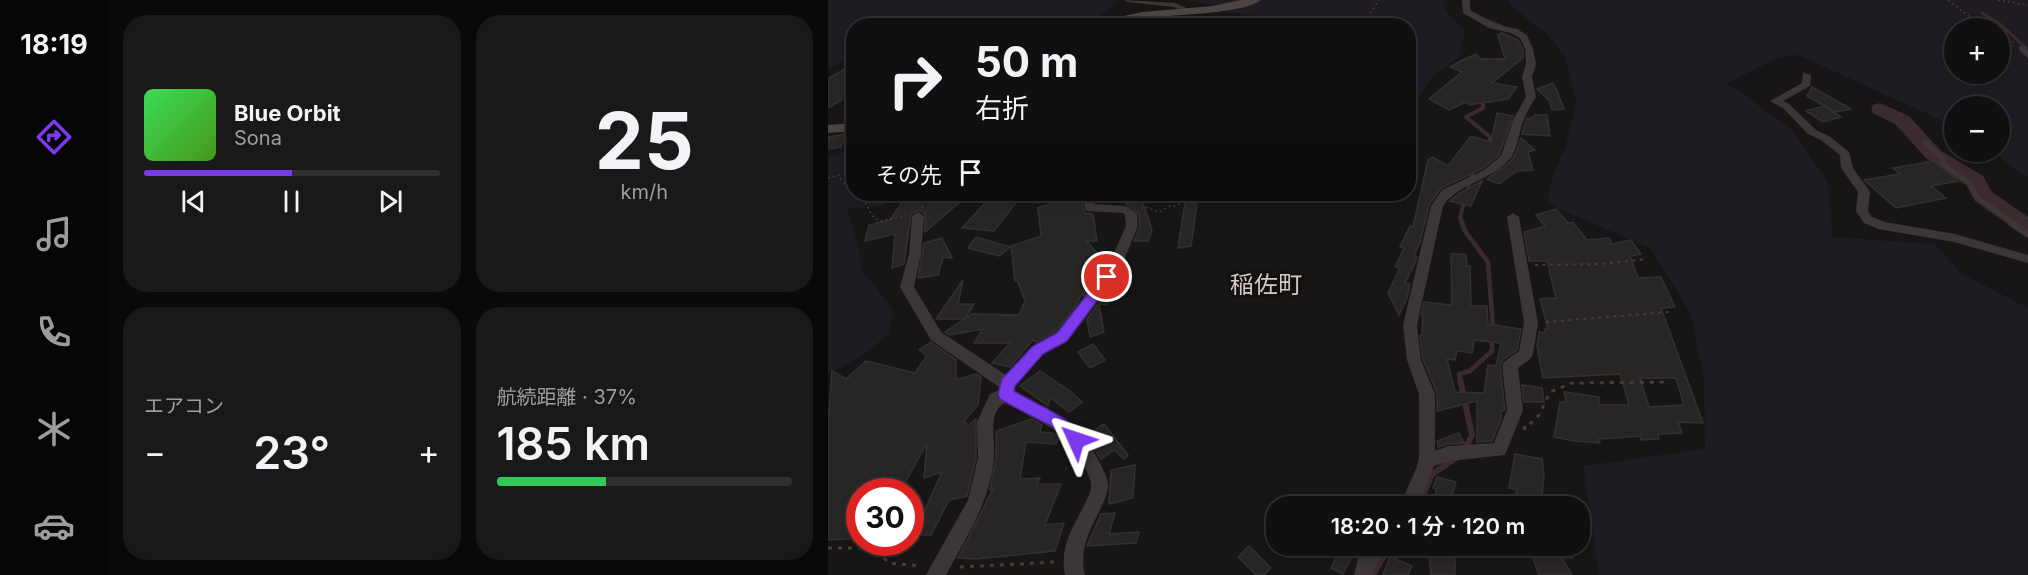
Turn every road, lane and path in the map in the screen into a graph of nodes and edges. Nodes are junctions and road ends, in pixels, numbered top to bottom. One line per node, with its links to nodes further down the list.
1 (1128, 0): 8 (street)
2 (1256, 0): 8 (street)
3 (1379, 0): 10 (path)
4 (1466, 0): 36 (street)
5 (1948, 0): 11 (path)
6 (1998, 0): 7 (path)
7 (2028, 5)
8 (1189, 11): 9 (street)
9 (1142, 18)
10 (1364, 18)
11 (1971, 18)
12 (2010, 40): 13 (path)
13 (2025, 51)
14 (1806, 75): 29 (street)
15 (846, 128): 16 (street)
16 (828, 129)
17 (1925, 142): 27 (lane)
18 (828, 178): 19 (path)
19 (846, 188)
20 (864, 201): 25 (path)
21 (922, 201): 25 (path)
22 (1088, 201): 24 (street)
23 (1183, 201): 24 (path)
24 (1131, 214): 34 (street)
25 (911, 216): 34 (street)
26 (1513, 217): 30 (street)
27 (2028, 234)
28 (1646, 259): 30 (path)
29 (2028, 259)
30 (1520, 265): 32 (street)
31 (1670, 312): 32 (path)
32 (1531, 323): 35 (street)
33 (1669, 382): 35 (path)
34 (1006, 389): 40 (street); 41 (street)
35 (1515, 410): 36 (street)
36 (1427, 458): 37 (street)
37 (1413, 496)
38 (828, 548): 41 (path)
39 (1371, 556): 42 (street)
40 (1073, 568): 41 (path)
41 (938, 571)
42 (1364, 575)

